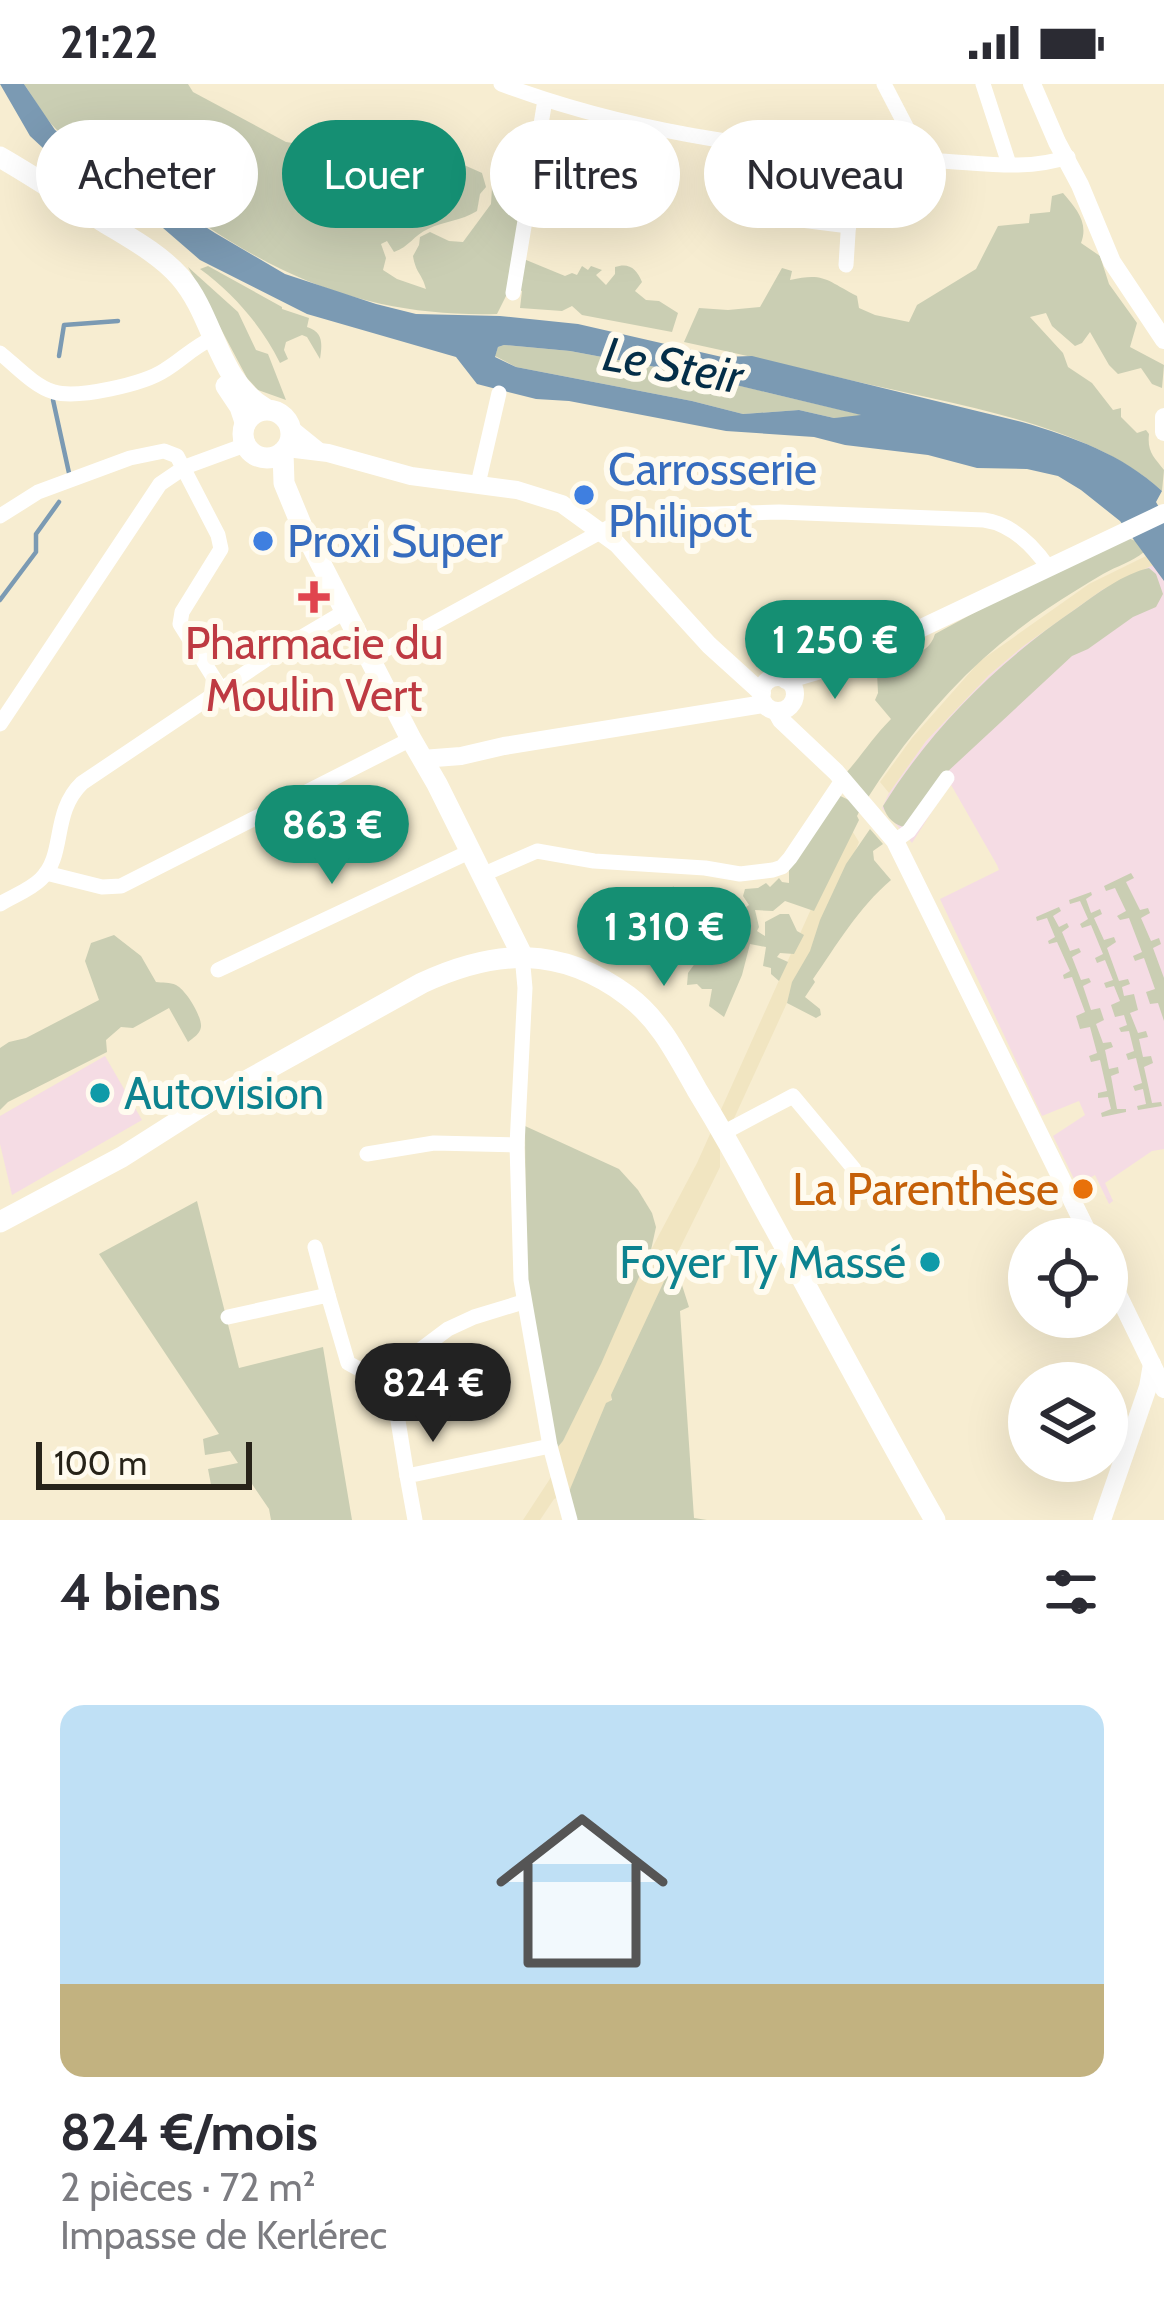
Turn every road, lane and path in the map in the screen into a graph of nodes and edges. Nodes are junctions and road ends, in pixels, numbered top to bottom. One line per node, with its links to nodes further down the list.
1 (884, 84): 7 (street)
2 (983, 84): 12 (street)
3 (1032, 84): 9 (street)
4 (1043, 84): 9 (street)
5 (510, 86): 6 (street)
6 (545, 100): 8 (street); 15 (street)
7 (902, 120)
8 (704, 139)
9 (1067, 156): 12 (street); 17 (street)
10 (0, 157): 16 (main road)
11 (946, 161): 12 (street)
12 (1009, 164)
13 (849, 228): 14 (street)
14 (846, 265)
15 (512, 293)
16 (208, 340): 19 (street); 21 (main road); 24 (main road)
17 (1164, 340)
18 (0, 353): 19 (street)
19 (9, 365)
20 (500, 393): 26 (street)
21 (266, 409): 24 (main road); 24 (main road)
22 (1164, 417): 23 (street)
23 (1164, 432)
24 (268, 442): 25 (street); 26 (street); 31 (main road)
25 (185, 467): 28 (street); 33 (street); 35 (street)
26 (478, 484): 29 (street)
27 (1164, 513): 30 (street)
28 (0, 517)
29 (600, 530): 30 (street); 32 (street); 34 (street)
30 (1048, 567): 34 (street)
31 (346, 611): 32 (main road); 33 (street)
32 (370, 658): 36 (main road)
33 (222, 691): 43 (street)
34 (777, 696): 37 (street); 39 (street)
35 (0, 724)
36 (417, 749): 37 (street); 40 (main road); 43 (street)
37 (461, 756): 40 (street)
38 (946, 778): 41 (street)
39 (843, 779): 41 (street); 44 (street)
40 (437, 784): 42 (main road)
41 (896, 841): 53 (street)
42 (470, 852): 44 (main road); 47 (street)
43 (46, 873): 45 (street)
44 (482, 875): 46 (main road)
45 (0, 904)
46 (522, 955): 48 (main road); 49 (street); 52 (main road)
47 (218, 970)
48 (723, 1133): 51 (street); 66 (main road)
49 (517, 1144): 50 (street); 56 (street)
50 (367, 1154)
51 (854, 1169)
52 (0, 1218)
53 (1081, 1218)
54 (315, 1247): 55 (street)
55 (328, 1295): 56 (street); 58 (street)
56 (524, 1302): 62 (street)
57 (1128, 1315): 59 (street)
58 (228, 1317)
59 (1152, 1364): 60 (street); 67 (street)
60 (1164, 1389)
61 (394, 1396): 63 (street)
62 (550, 1446): 63 (street); 65 (street)
63 (407, 1476): 64 (street)
64 (415, 1520)
65 (570, 1520)
66 (935, 1520)
67 (1102, 1520)

